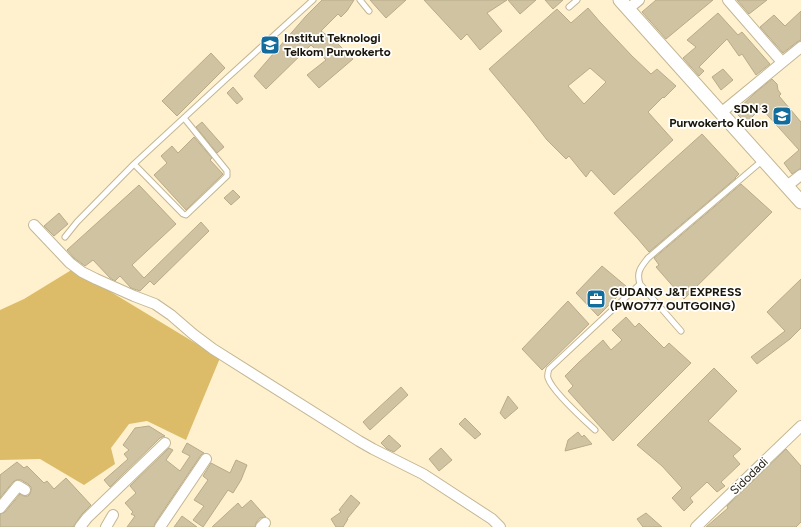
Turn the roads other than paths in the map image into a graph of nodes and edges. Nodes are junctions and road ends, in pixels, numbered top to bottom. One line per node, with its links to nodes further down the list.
1 (314, 0): 12 (lane)
2 (360, 0): 8 (lane)
3 (576, 0): 7 (lane)
4 (639, 0): 6 (street)
5 (728, 0): 10 (street)
6 (624, 4): 11 (street)
7 (569, 7)
8 (369, 11)
9 (801, 47): 10 (street)
10 (782, 62): 11 (street)
11 (722, 112): 13 (street)
12 (184, 118): 14 (lane); 14 (lane)
13 (764, 160): 16 (street); 20 (lane)
14 (134, 164): 19 (lane)
15 (801, 175): 16 (street)
16 (787, 186): 17 (street)
17 (801, 202)
18 (34, 225): 32 (street)
19 (65, 237)
20 (640, 284): 21 (lane); 23 (lane)
21 (681, 331)
22 (801, 426): 33 (street, Sidodadi)
23 (595, 430)
24 (165, 443): 29 (street)
25 (206, 459): 31 (street)
26 (25, 490): 27 (street)
27 (0, 508)
28 (113, 515): 30 (street)
29 (80, 527)
30 (106, 527)
31 (160, 527)
32 (500, 527)
33 (697, 527)

